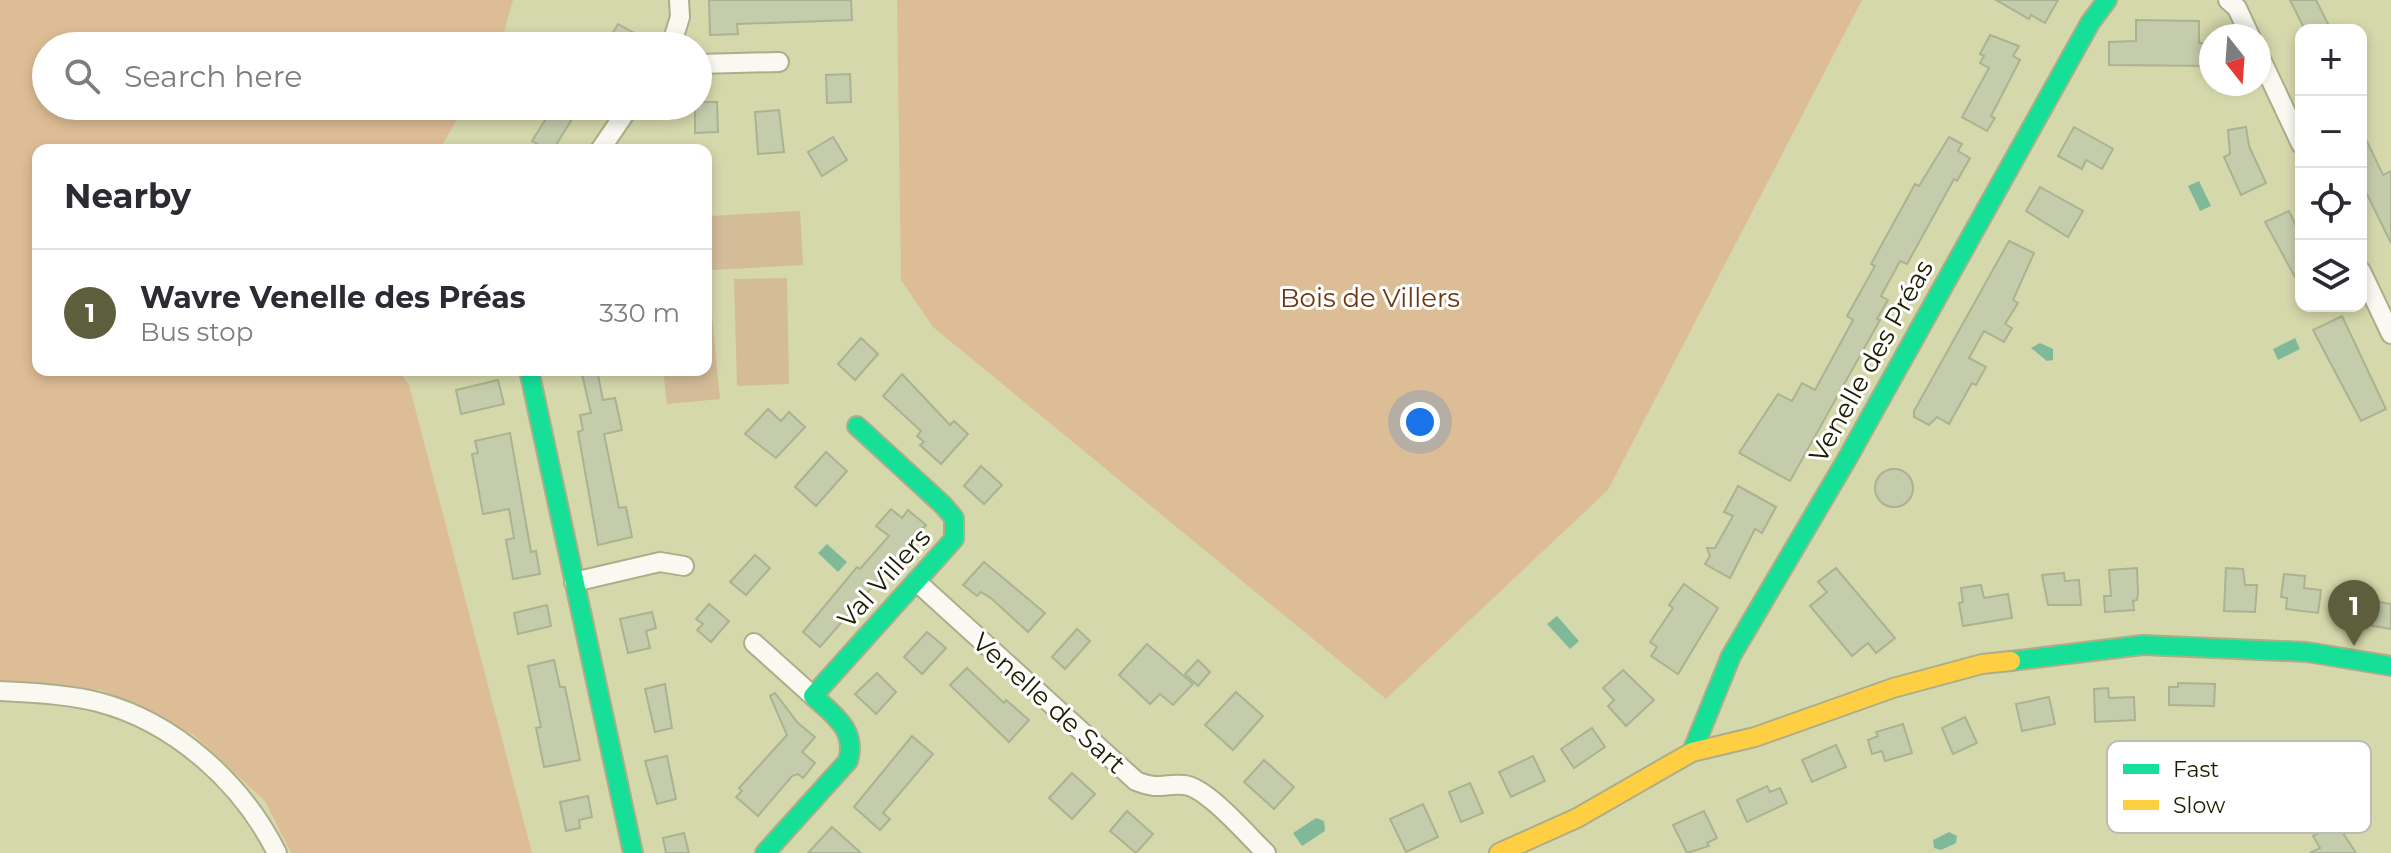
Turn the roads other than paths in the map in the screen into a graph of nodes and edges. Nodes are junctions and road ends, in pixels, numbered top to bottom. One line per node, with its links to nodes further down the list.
1 (679, 0): 5 (street)
2 (2107, 0): 23 (street, Venelle des Préas)
3 (2235, 3): 4 (street)
4 (2245, 24)
5 (675, 32)
6 (779, 62): 7 (street)
7 (712, 64)
8 (2271, 80): 10 (street)
9 (620, 120): 11 (street)
10 (2295, 131)
11 (604, 144)
12 (2367, 284): 13 (street)
13 (2391, 334)
14 (530, 376): 17 (street)
15 (857, 426): 18 (street, Val Villers)
16 (684, 566): 17 (street)
17 (574, 582): 25 (street)
18 (917, 582): 22 (street, Val Villers); 27 (street, Venelle de Sart)
19 (754, 643): 22 (street)
20 (2391, 666): 23 (street)
21 (0, 691): 24 (street)
22 (813, 696): 26 (street)
23 (1692, 752): 28 (street)
24 (277, 853)
25 (633, 853)
26 (765, 853)
27 (1266, 853)
28 (1499, 853)

